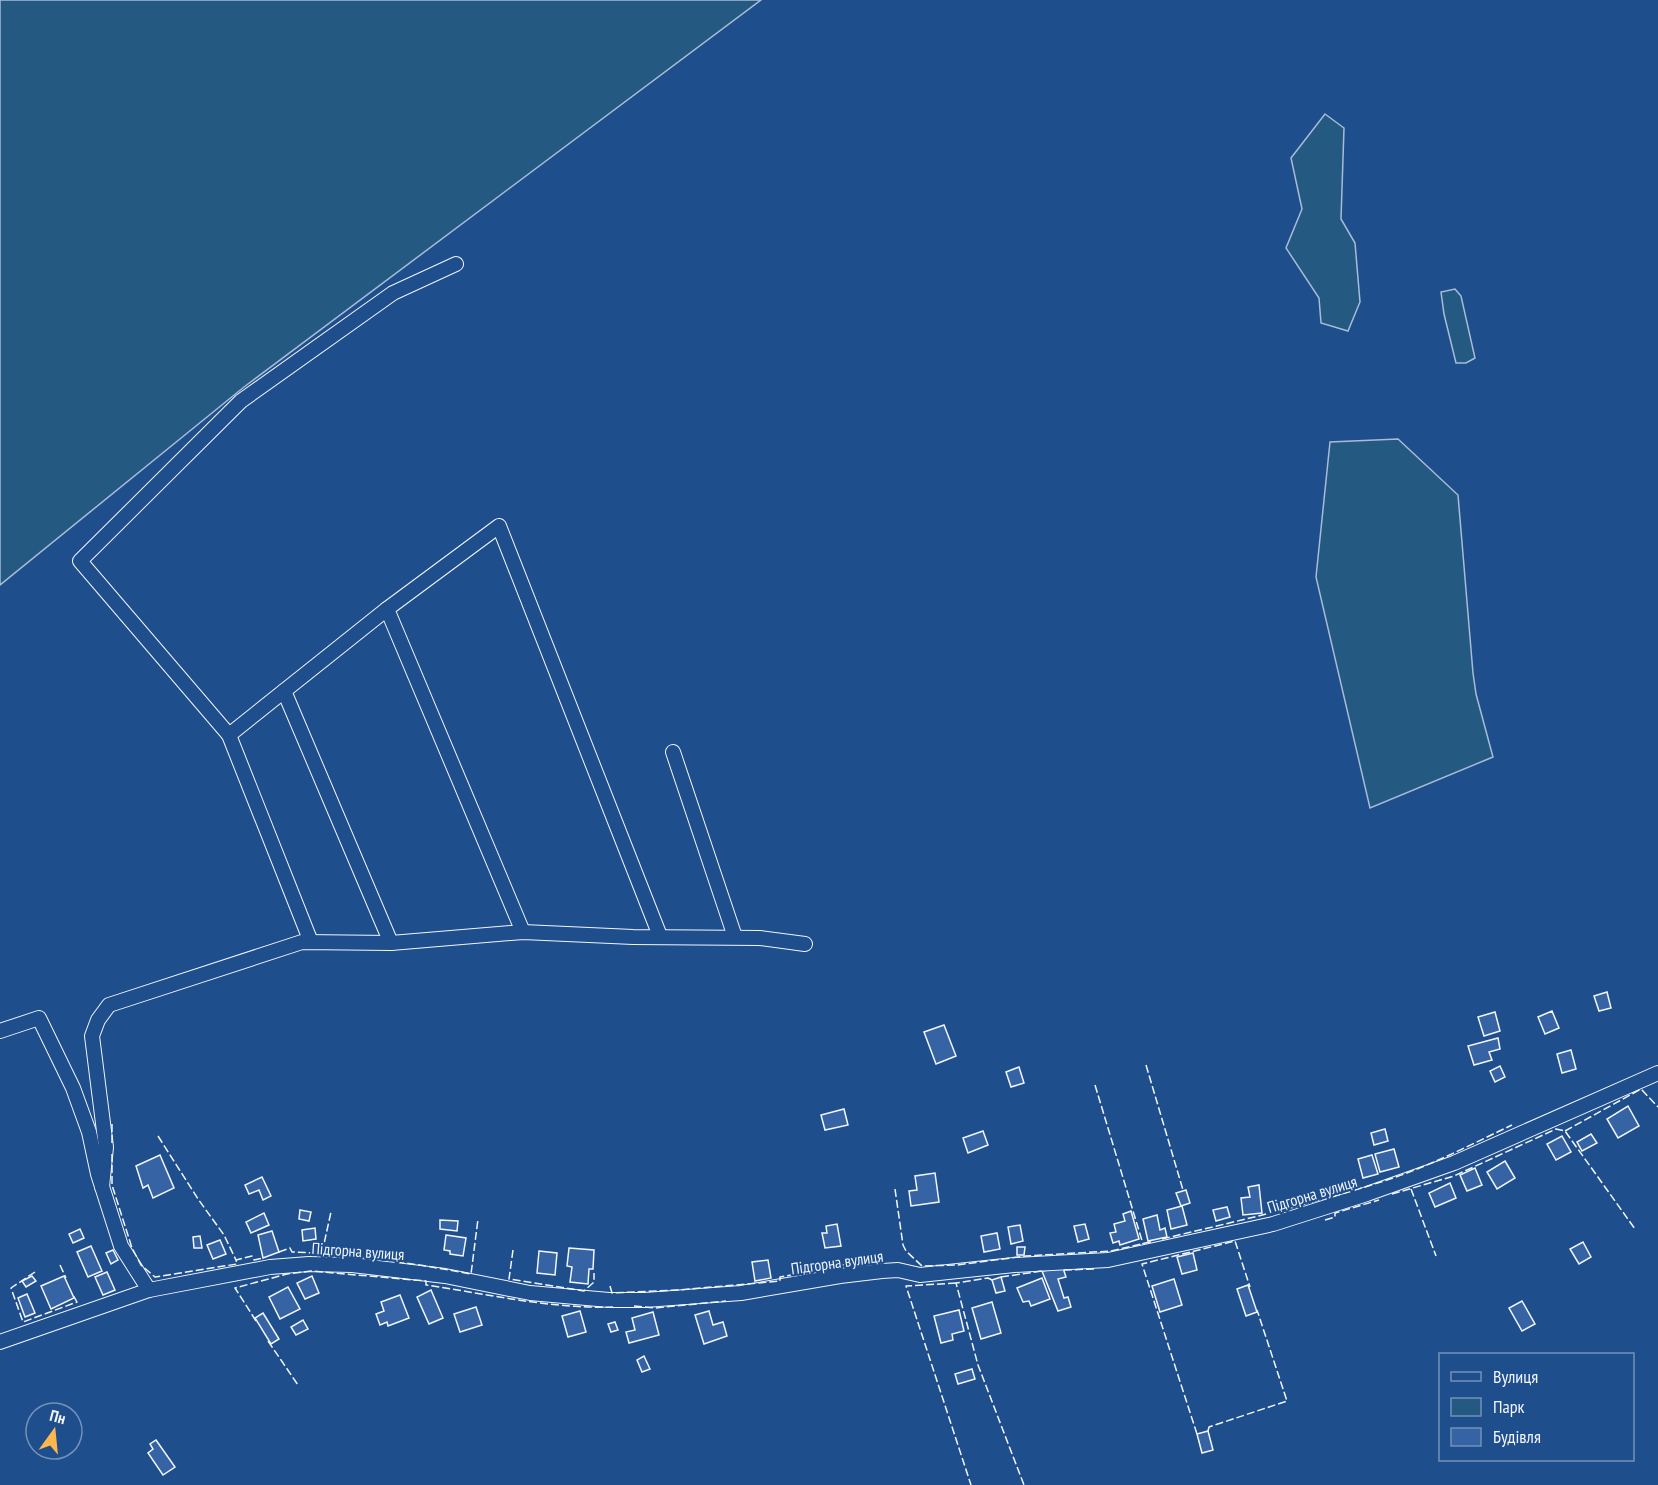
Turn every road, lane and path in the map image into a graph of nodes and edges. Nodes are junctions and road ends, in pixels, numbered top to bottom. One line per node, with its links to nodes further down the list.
1 (456, 264): 4 (street)
2 (387, 609): 3 (street); 6 (street); 7 (street)
3 (284, 690): 4 (street); 10 (street)
4 (229, 735): 9 (street)
5 (673, 752): 8 (street)
6 (523, 932): 7 (street); 10 (street)
7 (660, 936): 8 (street)
8 (735, 937): 11 (street)
9 (311, 942): 10 (street); 14 (street)
10 (391, 943)
11 (805, 944)
12 (0, 1031): 14 (street)
13 (1658, 1073): 15 (street, Підгорна вулиця)
14 (102, 1187): 15 (street)
15 (148, 1290): 16 (street, Підгорна вулиця)
16 (0, 1342)

